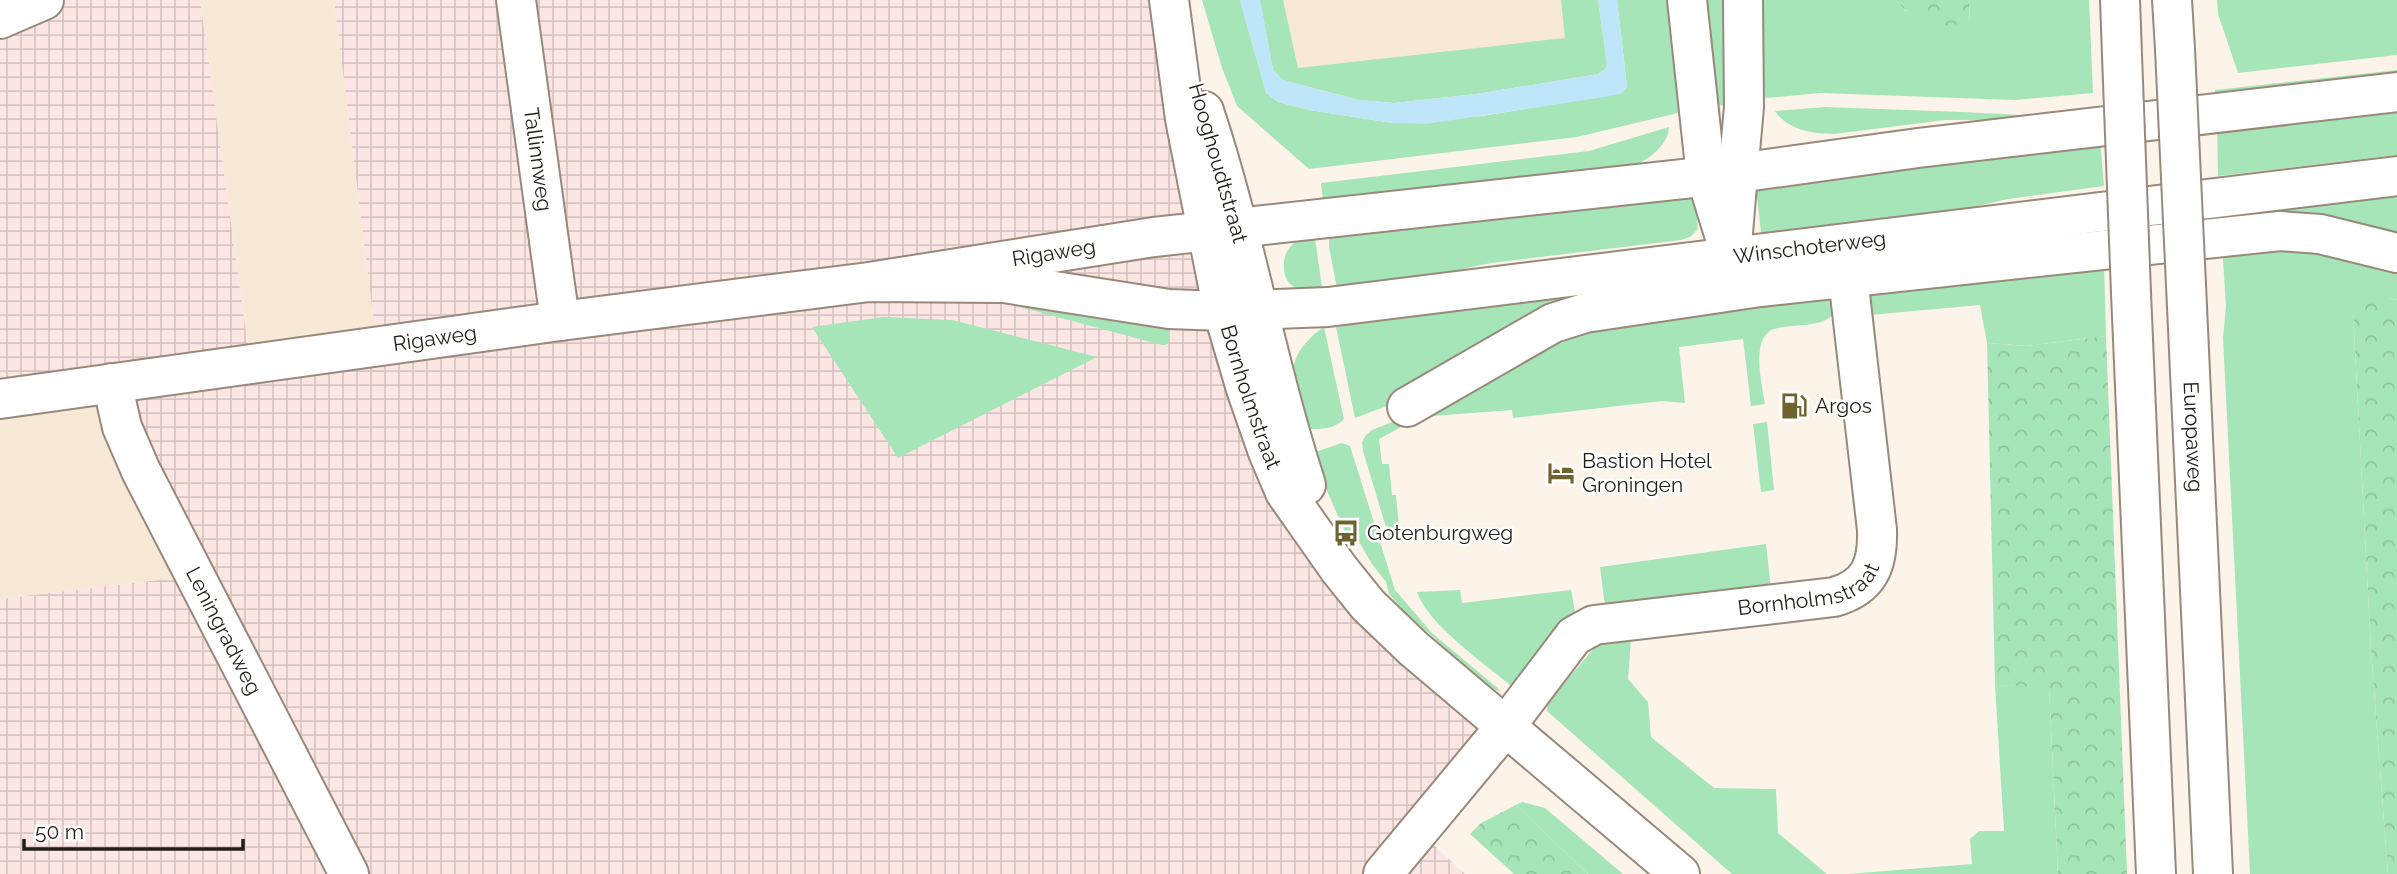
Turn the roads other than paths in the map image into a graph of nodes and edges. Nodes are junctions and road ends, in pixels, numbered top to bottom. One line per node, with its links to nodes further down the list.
1 (44, 0): 8 (main road)
2 (516, 0): 18 (main road, Tallinnweg)
3 (1687, 0): 10 (main road)
4 (1743, 0): 10 (main road)
5 (2120, 0): 26 (main road, bridge)
6 (2172, 0): 27 (main road, Europaweg, bridge)
7 (1171, 9): 12 (main road, Hooghoudtstraat)
8 (0, 19)
9 (2397, 92): 10 (main road)
10 (1722, 174): 12 (main road); 14 (main road)
11 (2397, 176): 15 (main road, Winschoterweg)
12 (1222, 230): 16 (main road, Rigaweg); 17 (main road, Bornholmstraat)
13 (2397, 254): 15 (main road, Winschoterweg)
14 (1731, 257): 15 (main road, Winschoterweg); 17 (main road, Winschoterweg)
15 (1846, 260): 21 (main road, Winschoterweg); 22 (main road, Bornholmstraat)
16 (869, 282): 17 (main road, Rigaweg); 18 (main road, Rigaweg)
17 (1241, 310): 22 (main road, Bornholmstraat)
18 (561, 321): 19 (main road, Rigaweg)
19 (112, 383): 20 (main road, Rigaweg); 23 (main road, Leningradweg)
20 (0, 399)
21 (1407, 407)
22 (1505, 727): 24 (main road); 25 (main road, Bornholmstraat)
23 (349, 874)
24 (1383, 874)
25 (1680, 874)
26 (2156, 874)
27 (2213, 874)

